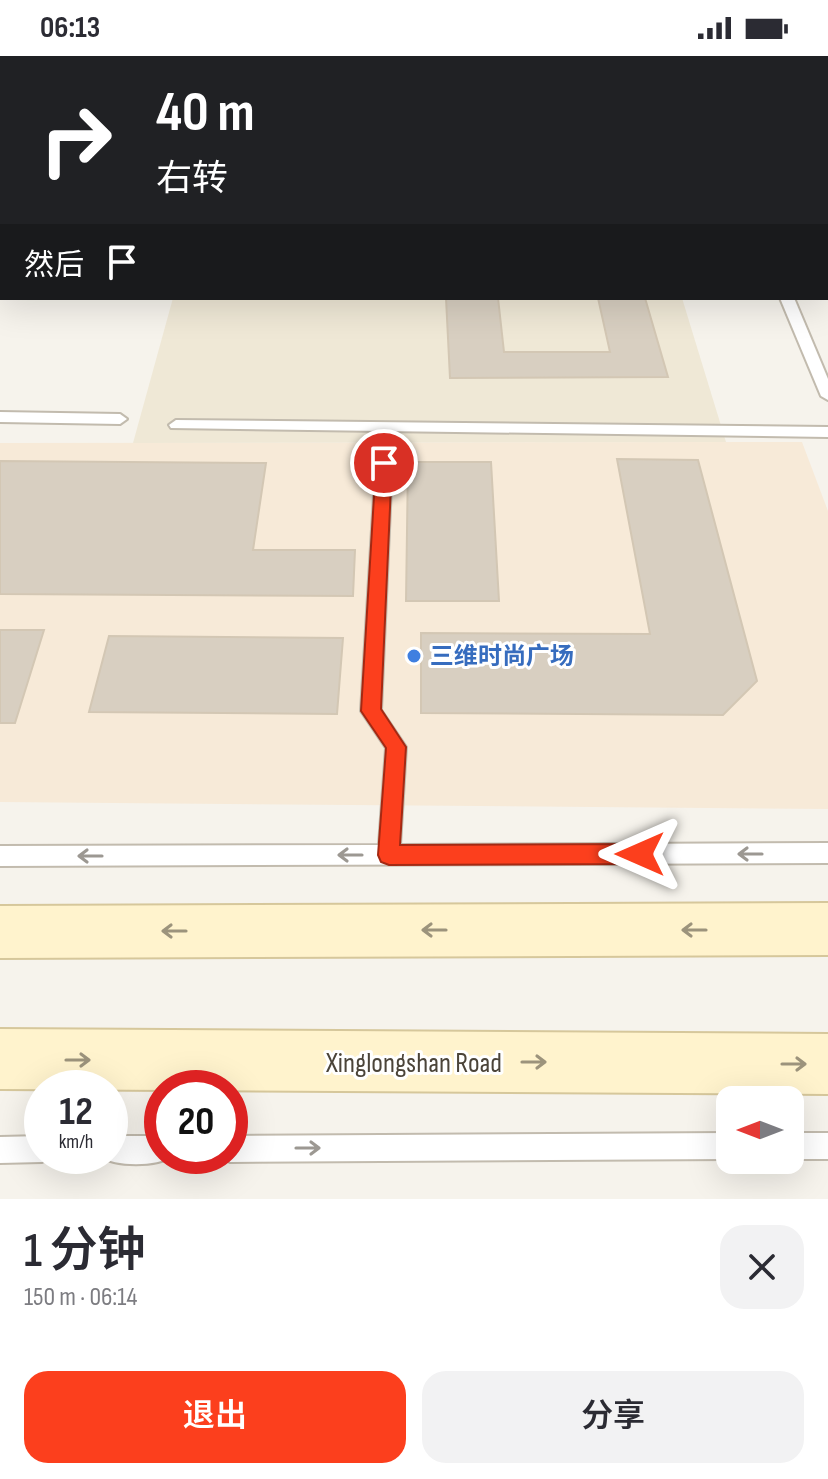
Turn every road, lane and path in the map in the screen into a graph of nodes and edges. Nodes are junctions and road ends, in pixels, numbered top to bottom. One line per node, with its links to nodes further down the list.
1 (788, 300): 2 (lane)
2 (828, 396)
3 (0, 417): 4 (lane)
4 (120, 419)
5 (176, 425): 6 (lane)
6 (828, 432)
7 (384, 463): 9 (lane)
8 (828, 853): 9 (lane, one-way to 9)
9 (389, 855): 10 (lane, one-way to 10)
10 (0, 856)
11 (828, 929): 12 (street, one-way to 12)
12 (0, 932)
13 (0, 1059): 14 (street, Xinglongshan Road, one-way to 14)
14 (828, 1064)
15 (716, 1146): 19 (lane, one-way to 15)
16 (804, 1146): 17 (lane)
17 (828, 1146)
18 (24, 1149): 20 (lane)
19 (248, 1149)
20 (0, 1150)

